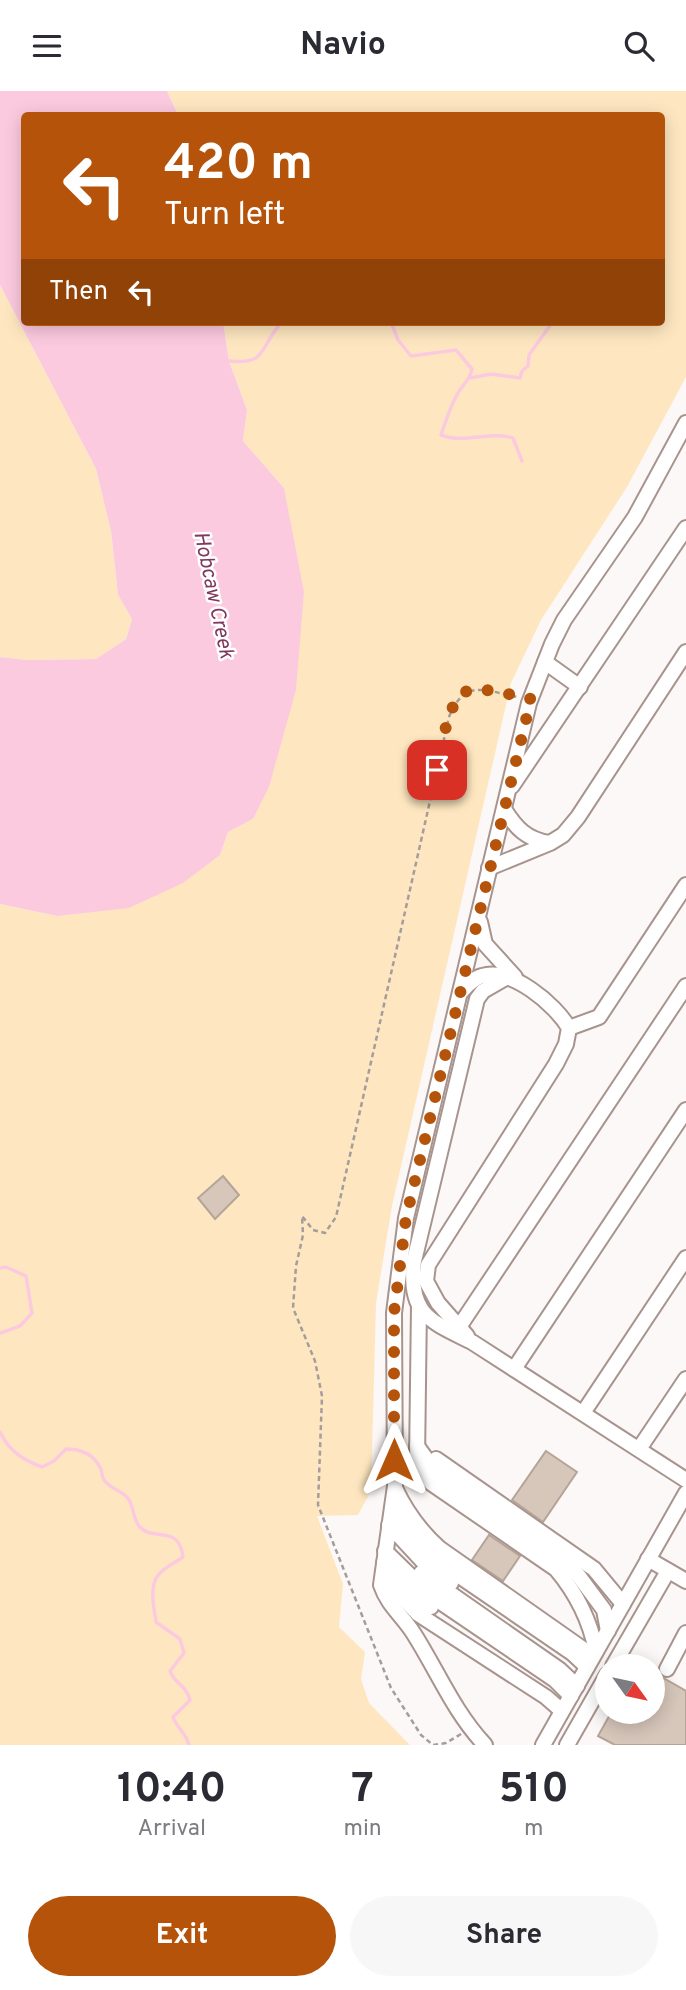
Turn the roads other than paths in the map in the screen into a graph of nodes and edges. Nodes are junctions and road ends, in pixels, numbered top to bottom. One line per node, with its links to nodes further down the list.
1 (686, 423): 4 (street)
2 (686, 527): 5 (street)
3 (686, 652): 8 (street)
4 (545, 662): 5 (street); 6 (street)
5 (580, 687): 6 (street)
6 (508, 793): 7 (street)
7 (504, 809): 8 (street); 9 (street)
8 (550, 843): 9 (street)
9 (489, 868): 11 (street)
10 (686, 885): 16 (street)
11 (478, 914): 13 (street); 15 (street)
12 (509, 976): 13 (street); 15 (street); 19 (street)
13 (524, 986): 16 (street)
14 (686, 986): 20 (street)
15 (459, 994): 28 (street)
16 (569, 1028): 20 (street)
17 (686, 1110): 22 (street)
18 (686, 1258): 24 (street)
19 (419, 1305): 21 (street); 25 (street)
20 (458, 1327): 21 (street)
21 (472, 1342): 22 (street)
22 (514, 1369): 24 (street)
23 (686, 1379): 26 (street)
24 (583, 1413): 26 (street)
25 (417, 1439): 35 (street); 36 (street); 40 (street)
26 (639, 1449): 27 (street)
27 (686, 1480)
28 (395, 1486): 30 (street); 40 (street)
29 (686, 1493): 32 (street)
30 (392, 1504): 31 (street); 40 (street)
31 (385, 1556): 40 (street); 40 (street); 40 (street); 43 (street)
32 (648, 1559): 33 (street); 35 (street)
33 (667, 1571): 34 (street); 38 (street)
34 (686, 1581)
35 (623, 1604): 36 (street)
36 (608, 1630): 40 (street)
37 (686, 1633): 39 (street)
38 (620, 1654)
39 (667, 1669)
40 (577, 1685): 44 (street)
41 (595, 1697): 42 (street)
42 (570, 1744)
43 (485, 1745)
44 (543, 1745)

